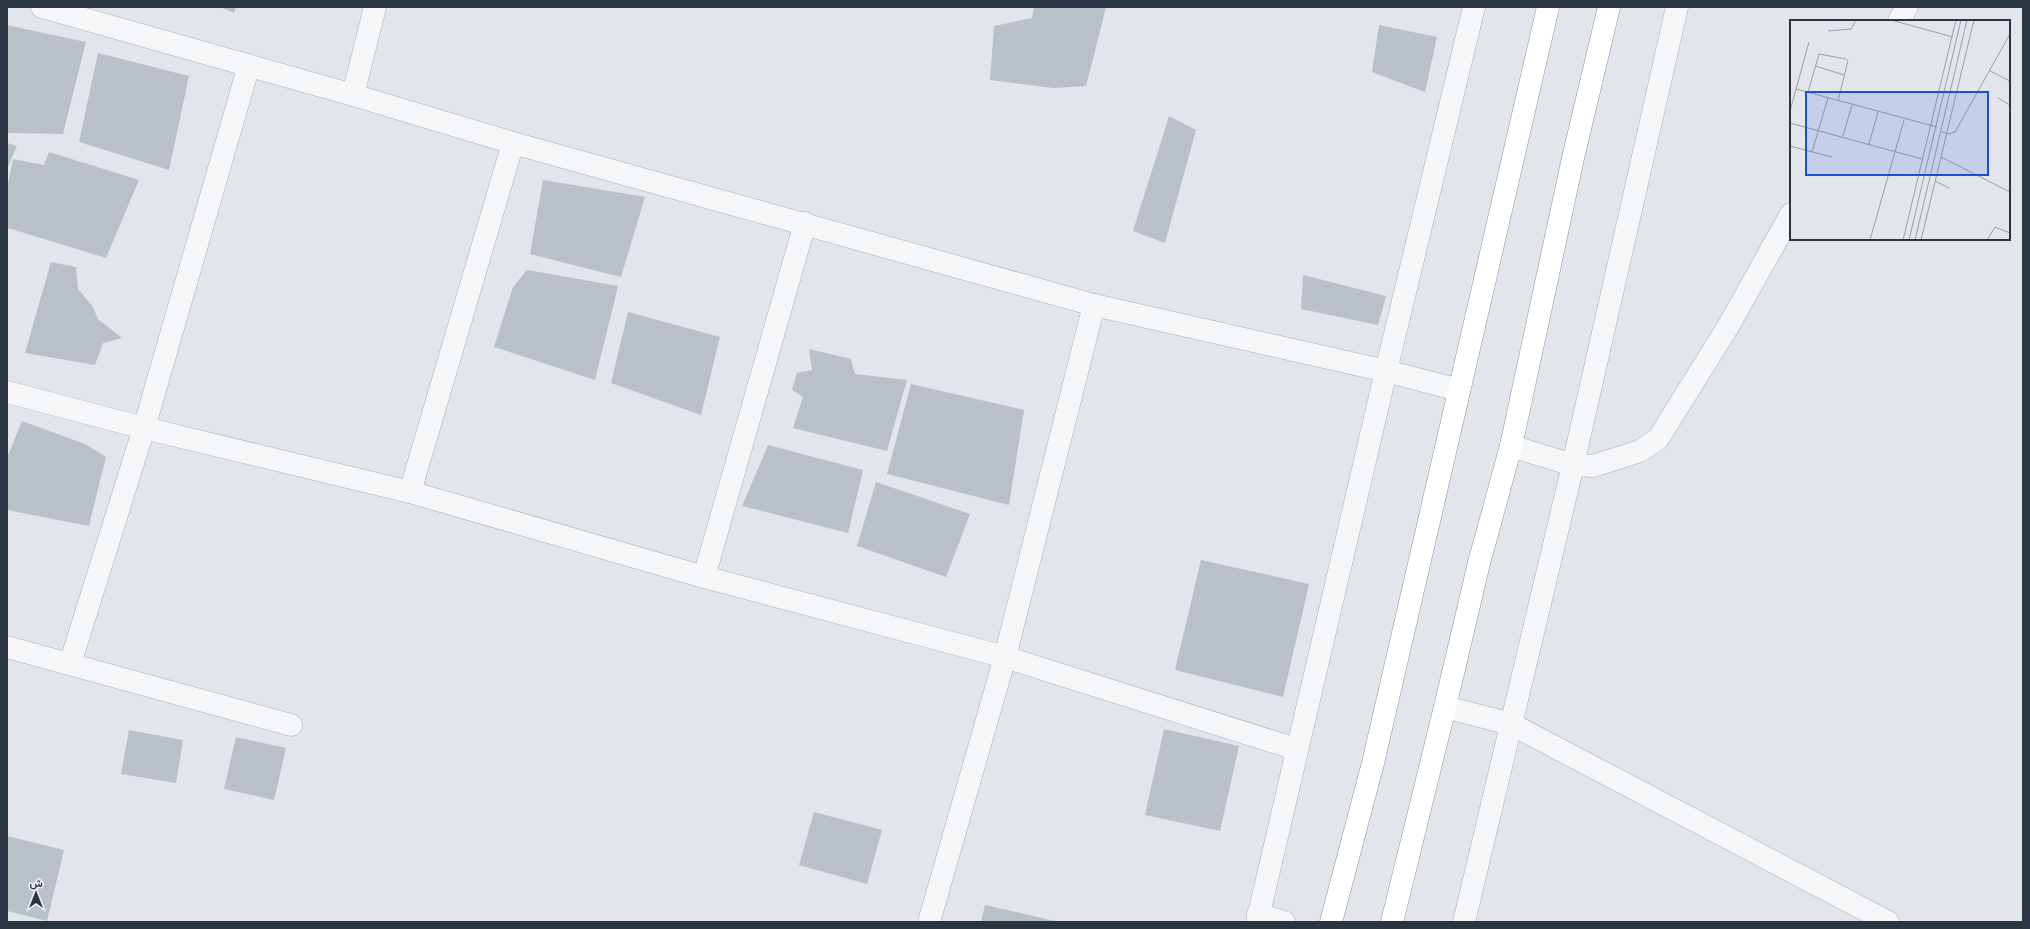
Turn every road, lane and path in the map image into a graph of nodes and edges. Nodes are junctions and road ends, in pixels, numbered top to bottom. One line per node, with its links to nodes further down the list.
1 (42, 7): 9 (street)
2 (375, 7): 10 (street)
3 (1474, 7): 15 (street)
4 (1548, 7): 16 (highway)
5 (1609, 7): 19 (highway)
6 (1677, 7): 20 (street)
7 (1907, 7): 8 (street)
8 (1900, 20)
9 (248, 65): 10 (street); 18 (street)
10 (353, 95): 11 (street)
11 (513, 143): 13 (street); 21 (street)
12 (1790, 216): 20 (street)
13 (805, 223): 14 (street); 22 (street)
14 (1094, 305): 15 (street); 24 (street)
15 (1386, 371): 16 (street); 29 (street)
16 (1459, 390): 33 (highway)
17 (7, 392): 18 (street)
18 (144, 428): 21 (street); 25 (street)
19 (1511, 446): 20 (street); 26 (highway)
20 (1573, 465): 27 (street)
21 (410, 492): 22 (street)
22 (704, 577): 24 (street)
23 (7, 647): 25 (street)
24 (1005, 657): 29 (street); 31 (street)
25 (70, 664): 28 (street)
26 (1445, 708): 27 (street); 34 (highway)
27 (1511, 724): 35 (street); 36 (street)
28 (291, 725)
29 (1296, 749): 30 (street)
30 (1258, 918): 32 (street)
31 (929, 922)
32 (1284, 922)
33 (1331, 922)
34 (1392, 922)
35 (1464, 922)
36 (1888, 922)

